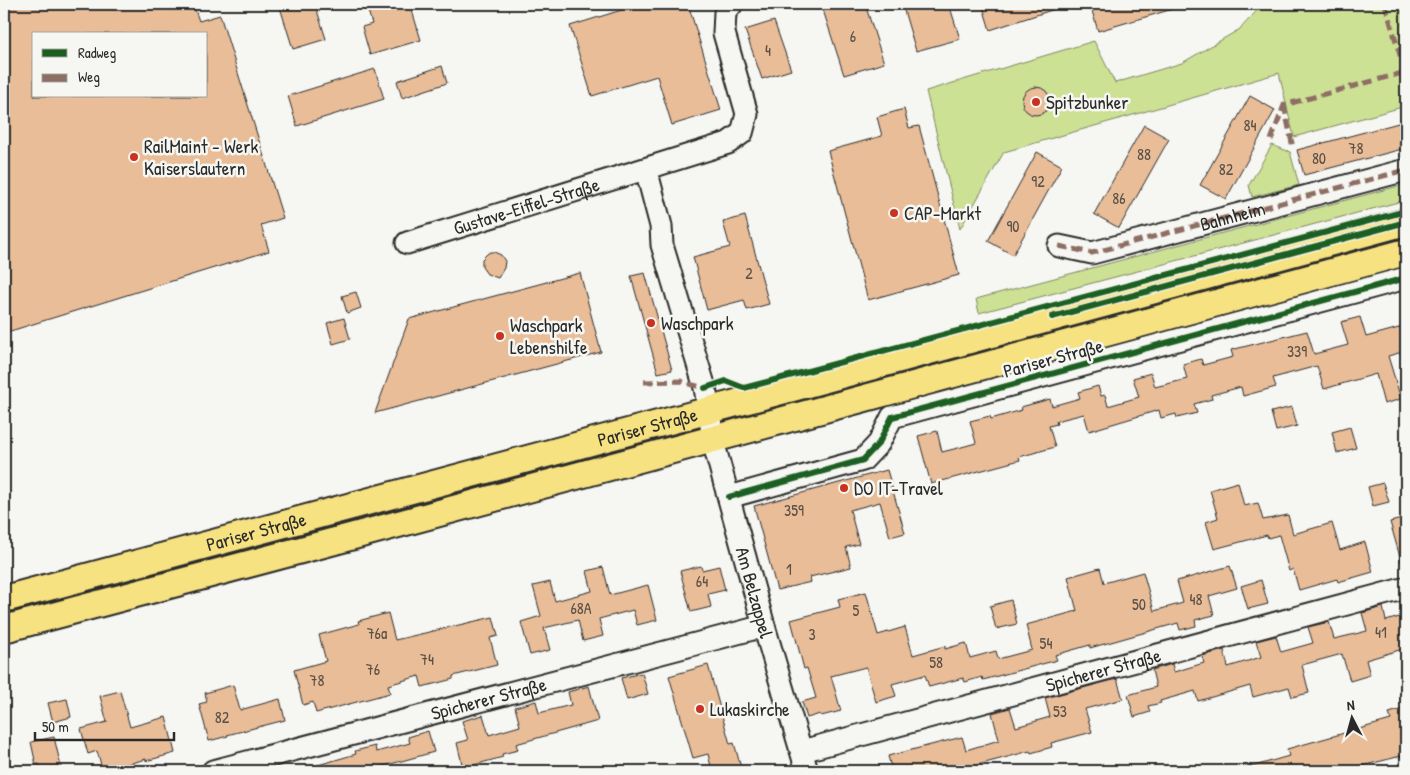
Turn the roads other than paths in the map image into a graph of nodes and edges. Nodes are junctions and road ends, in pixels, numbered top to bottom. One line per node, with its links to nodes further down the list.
1 (732, 4): 2 (street, Gustave-Eiffel-Straße)
2 (646, 169): 5 (street, Gustave-Eiffel-Straße); 9 (street)
3 (1406, 170): 6 (street, Bahnheim)
4 (1406, 222): 9 (main road, Pariser Straße)
5 (407, 243)
6 (1059, 246)
7 (1406, 252): 10 (main road, Pariser Straße)
8 (1406, 278): 11 (street, Pariser Straße)
9 (709, 410): 10 (street, Am Belzappel); 13 (main road, Pariser Straße)
10 (713, 439): 11 (street, Am Belzappel); 15 (main road, Pariser Straße)
11 (729, 497): 14 (street, Am Belzappel)
12 (1406, 588): 16 (street, Spicherer Straße)
13 (4, 599)
14 (764, 626): 16 (street, Am Belzappel); 17 (street, Spicherer Straße)
15 (4, 629)
16 (802, 751): 18 (street, Am Belzappel)
17 (213, 771)
18 (807, 771)

